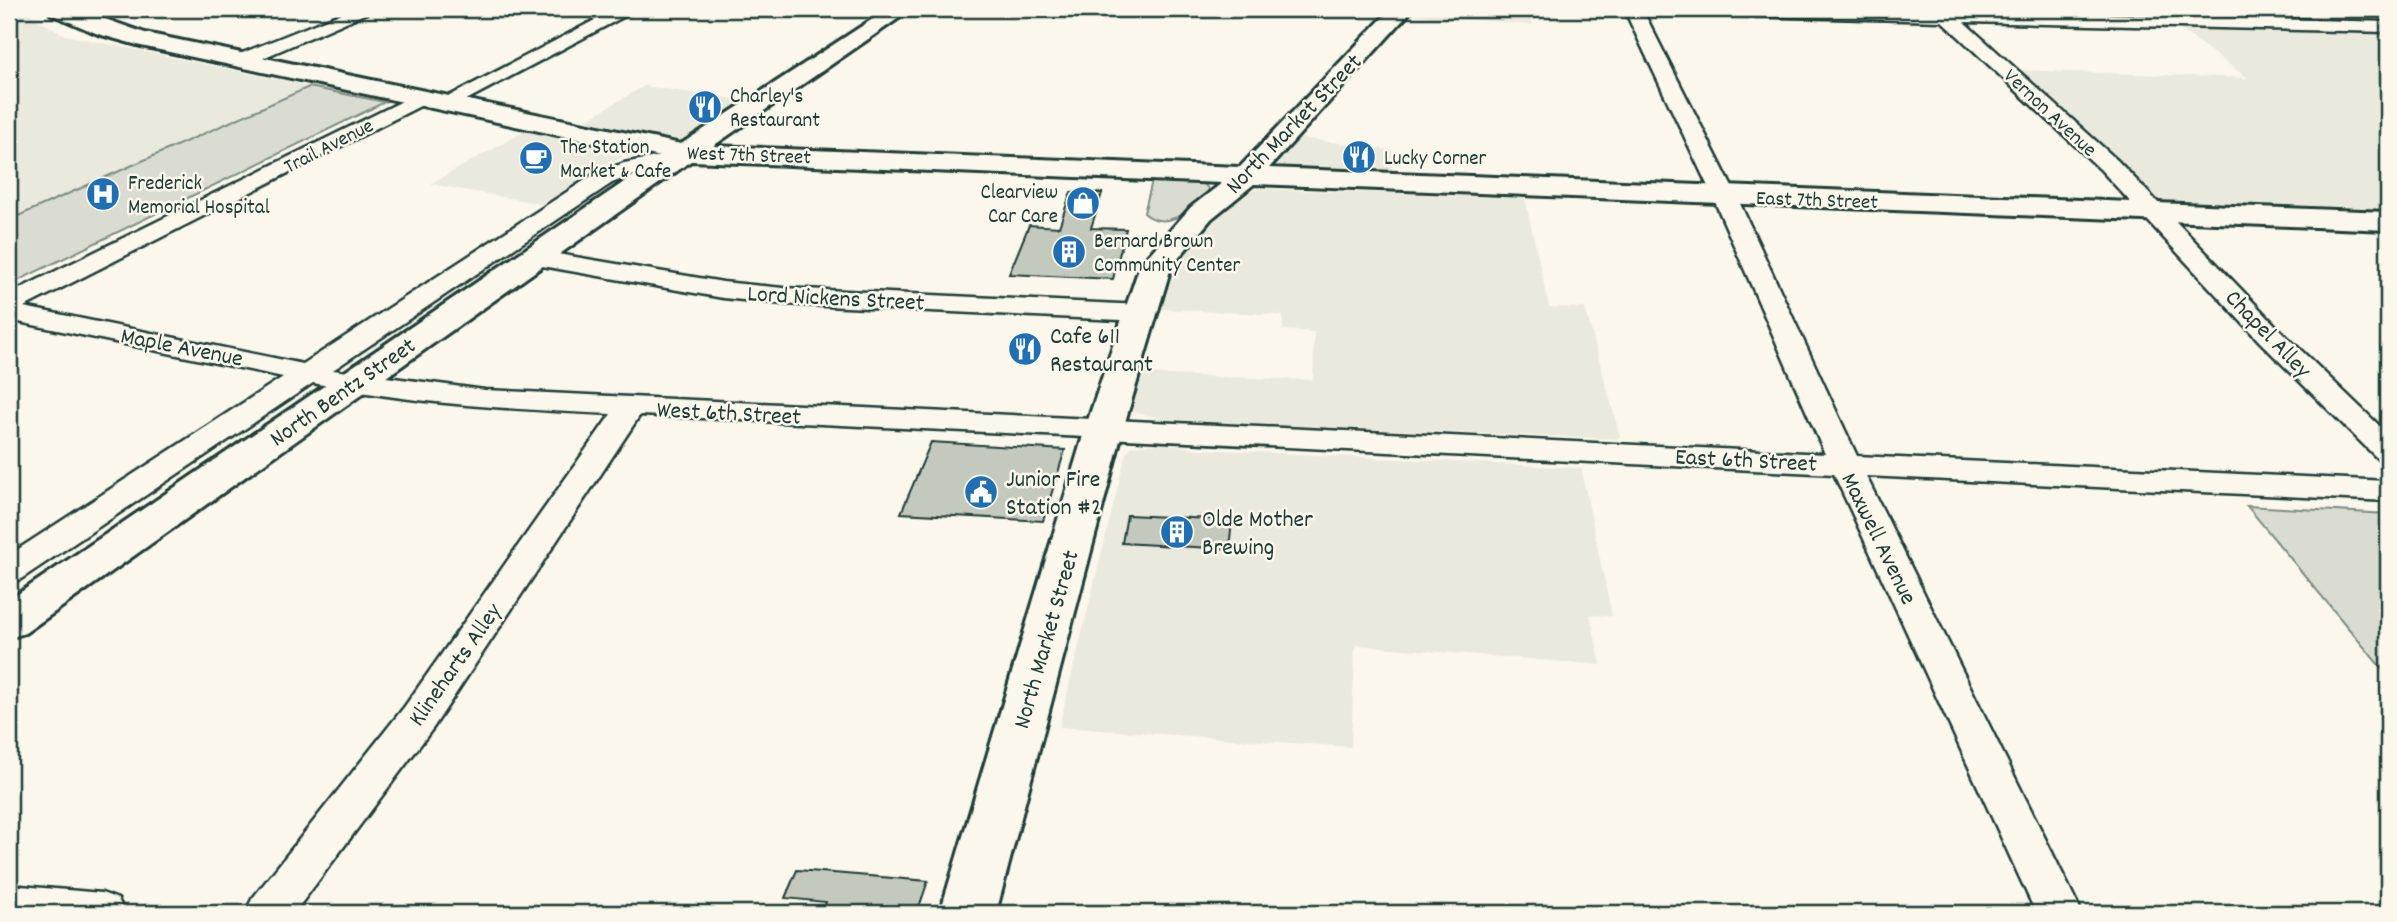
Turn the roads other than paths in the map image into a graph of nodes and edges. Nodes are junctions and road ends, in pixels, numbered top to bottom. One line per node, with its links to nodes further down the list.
1 (58, 9): 10 (main road, West 7th Street)
2 (106, 9): 10 (street)
3 (367, 9): 12 (street)
4 (629, 9): 13 (street, Trail Avenue)
5 (1403, 9): 15 (main road, North Market Street)
6 (1633, 9): 16 (street, Maxwell Avenue)
7 (1672, 9): 9 (street)
8 (892, 10): 14 (main road)
9 (1946, 15): 11 (street); 17 (street, Vernon Avenue)
10 (79, 18): 12 (main road, West 7th Street)
11 (2388, 27)
12 (242, 60): 13 (main road, West 7th Street)
13 (434, 101): 14 (main road, West 7th Street); 20 (street, Trail Avenue)
14 (681, 156): 15 (main road, West 7th Street); 19 (main road, North Bentz Street); 23 (street, North Bentz Street)
15 (1246, 177): 16 (main road, East 7th Street); 22 (main road, North Market Street)
16 (1724, 195): 17 (main road, East 7th Street); 28 (street, Maxwell Avenue)
17 (2152, 212): 18 (main road, East 7th Street); 27 (street, Chapel Alley)
18 (2388, 221)
19 (534, 258): 22 (street, Lord Nickens Street); 24 (main road, North Bentz Street)
20 (9, 304)
21 (9, 313): 23 (street, Maple Avenue)
22 (1141, 313): 26 (main road, North Market Street)
23 (309, 373): 24 (street, Maple Avenue); 30 (street, North Bentz Street)
24 (354, 383): 25 (street, West 6th Street); 31 (main road, North Bentz Street)
25 (630, 408): 26 (street, West 6th Street); 34 (street, Klineharts Alley)
26 (1104, 429): 28 (street, East 6th Street); 35 (main road, North Market Street)
27 (2388, 451)
28 (1845, 464): 29 (street, East 6th Street); 36 (street, Maxwell Avenue)
29 (2388, 491)
30 (9, 571)
31 (9, 622)
32 (9, 905): 33 (street)
33 (102, 913)
34 (268, 913)
35 (968, 913)
36 (2059, 913)

